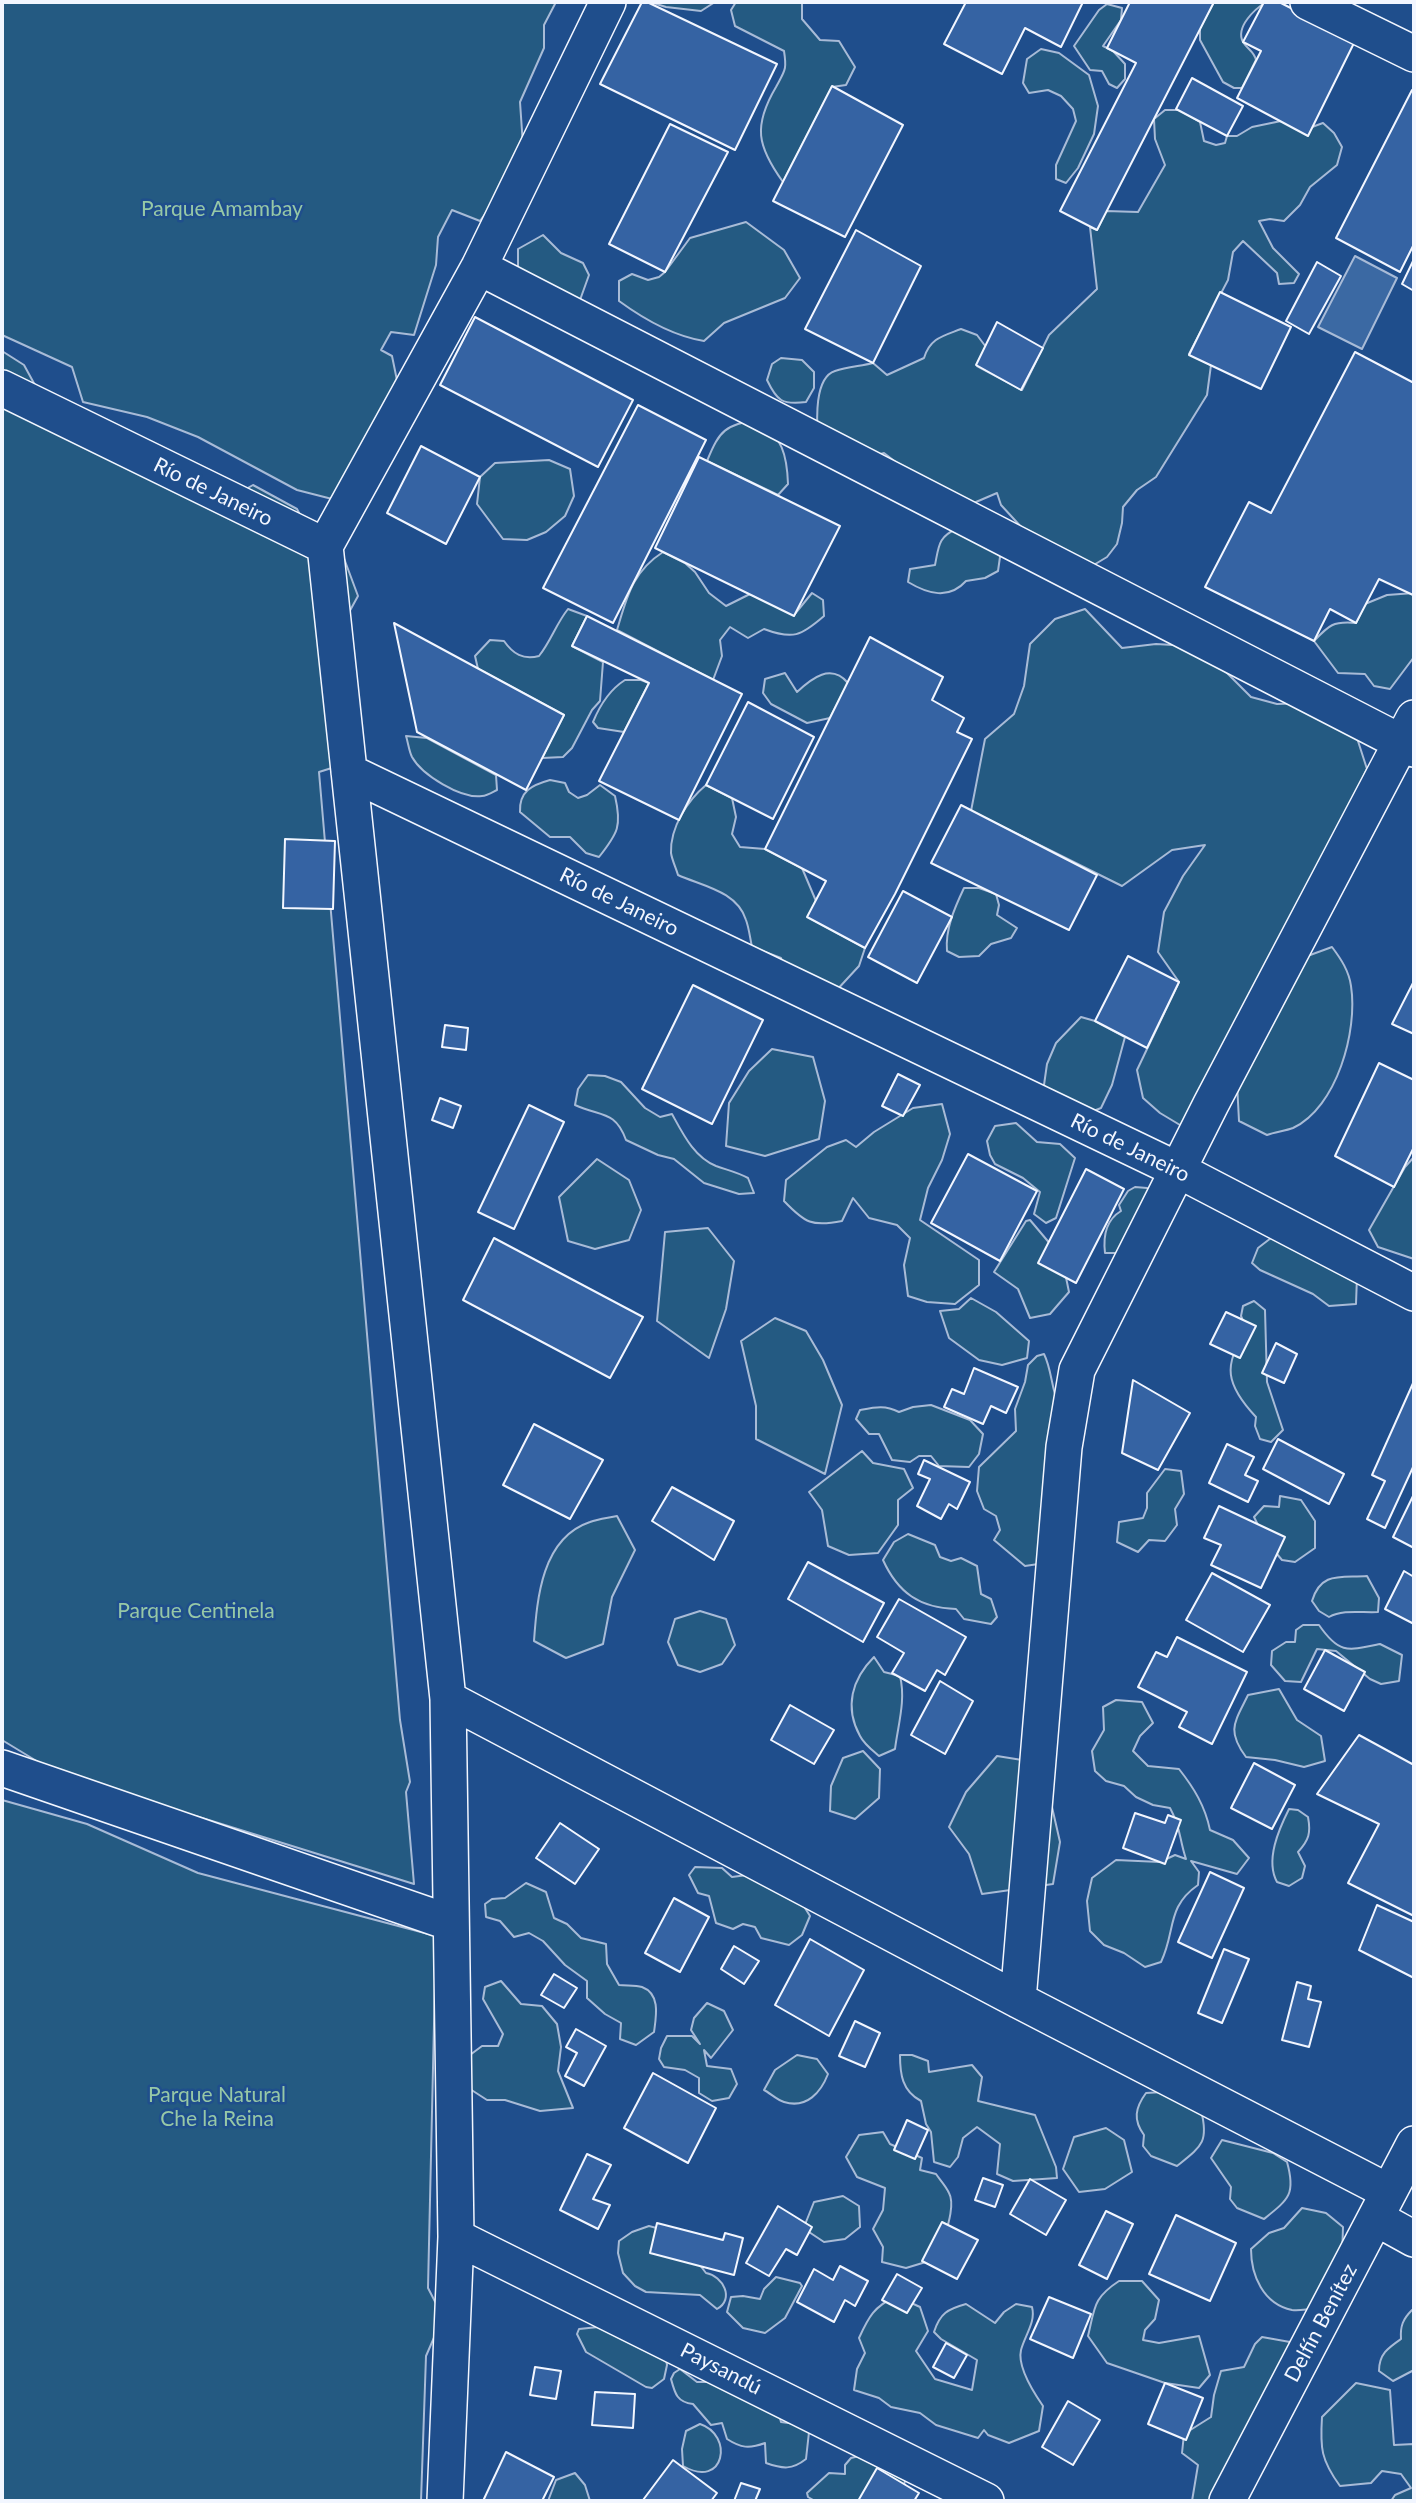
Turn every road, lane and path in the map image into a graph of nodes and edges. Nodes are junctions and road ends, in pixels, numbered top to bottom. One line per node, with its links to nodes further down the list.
1 (608, 2): 4 (street)
2 (1307, 2): 3 (street)
3 (1414, 54)
4 (479, 267): 6 (street); 7 (street)
5 (2, 388): 6 (street, Río de Janeiro)
6 (325, 547): 8 (street)
7 (1410, 736): 9 (street)
8 (349, 772): 9 (street, Río de Janeiro); 11 (street)
9 (1178, 1170): 10 (street, Río de Janeiro); 14 (street)
10 (1414, 1293)
11 (448, 1699): 13 (street); 14 (street)
12 (2, 1768): 13 (street)
13 (451, 1923): 17 (street)
14 (1018, 2000): 16 (street)
15 (1412, 2156): 16 (street, Delfín Benítez)
16 (1383, 2205): 18 (street); 21 (street, Delfín Benítez)
17 (456, 2237): 19 (street); 20 (street, Paysandú)
18 (1414, 2239)
19 (444, 2501)
20 (986, 2501)
21 (1227, 2501)

